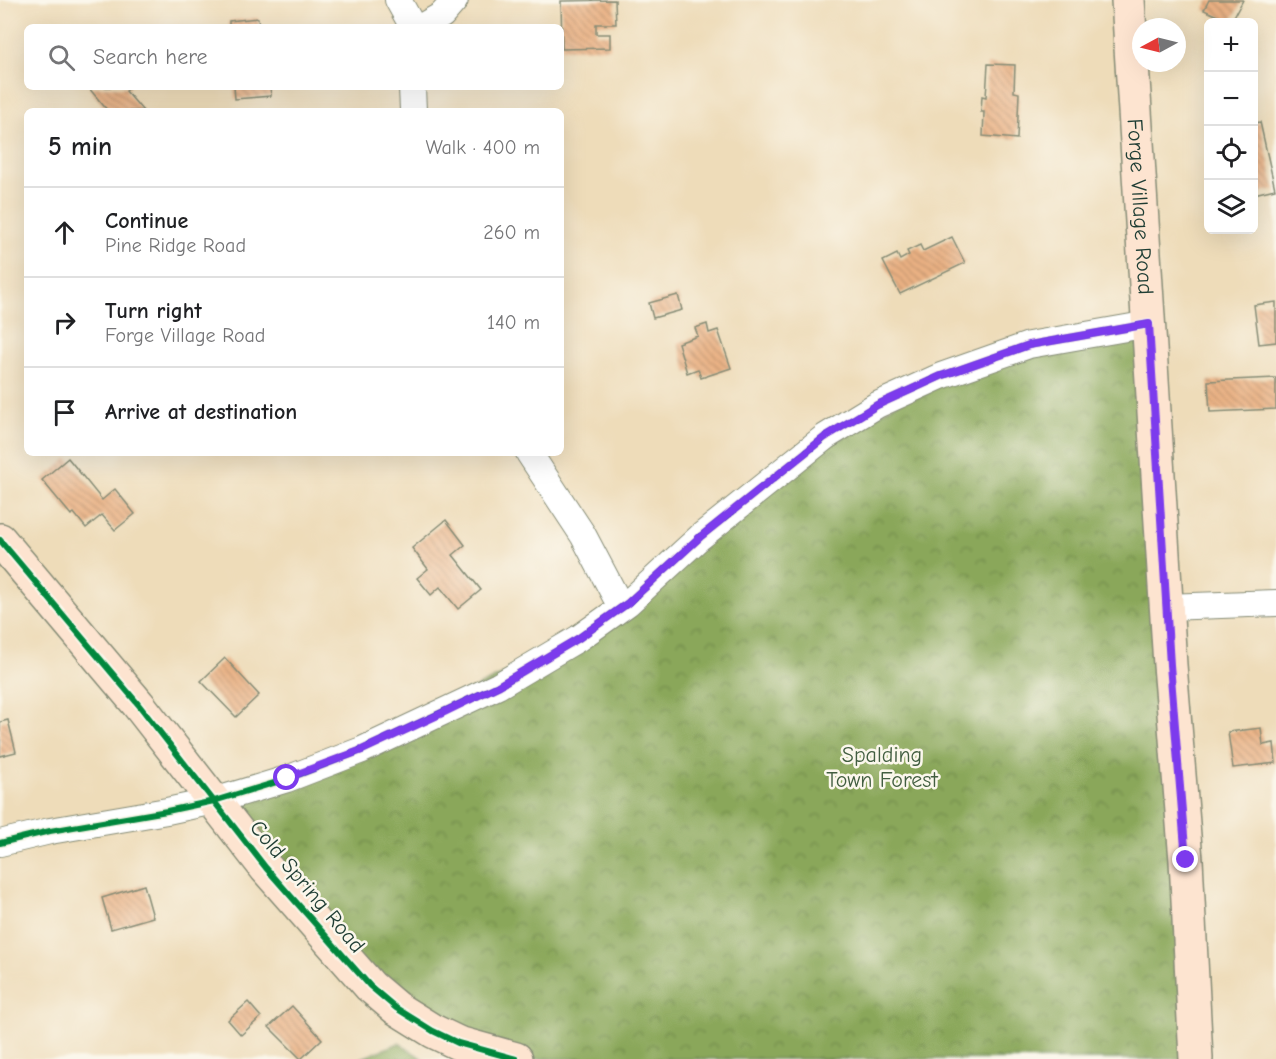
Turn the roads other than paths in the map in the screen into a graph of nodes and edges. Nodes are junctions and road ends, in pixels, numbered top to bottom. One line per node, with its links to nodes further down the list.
1 (398, 0): 4 (street)
2 (456, 0): 5 (street)
3 (1128, 0): 8 (main road, Forge Village Road)
4 (411, 24)
5 (427, 24)
6 (412, 90): 7 (street)
7 (412, 108)
8 (1149, 324): 12 (main road, Forge Village Road); 13 (street)
9 (531, 456): 13 (street)
10 (0, 540): 14 (main road, Cold Spring Road)
11 (1276, 603): 12 (street)
12 (1166, 607): 17 (main road, Forge Village Road)
13 (621, 608): 14 (street)
14 (214, 801): 15 (street); 16 (main road, Cold Spring Road)
15 (0, 843)
16 (516, 1059)
17 (1196, 1059)

